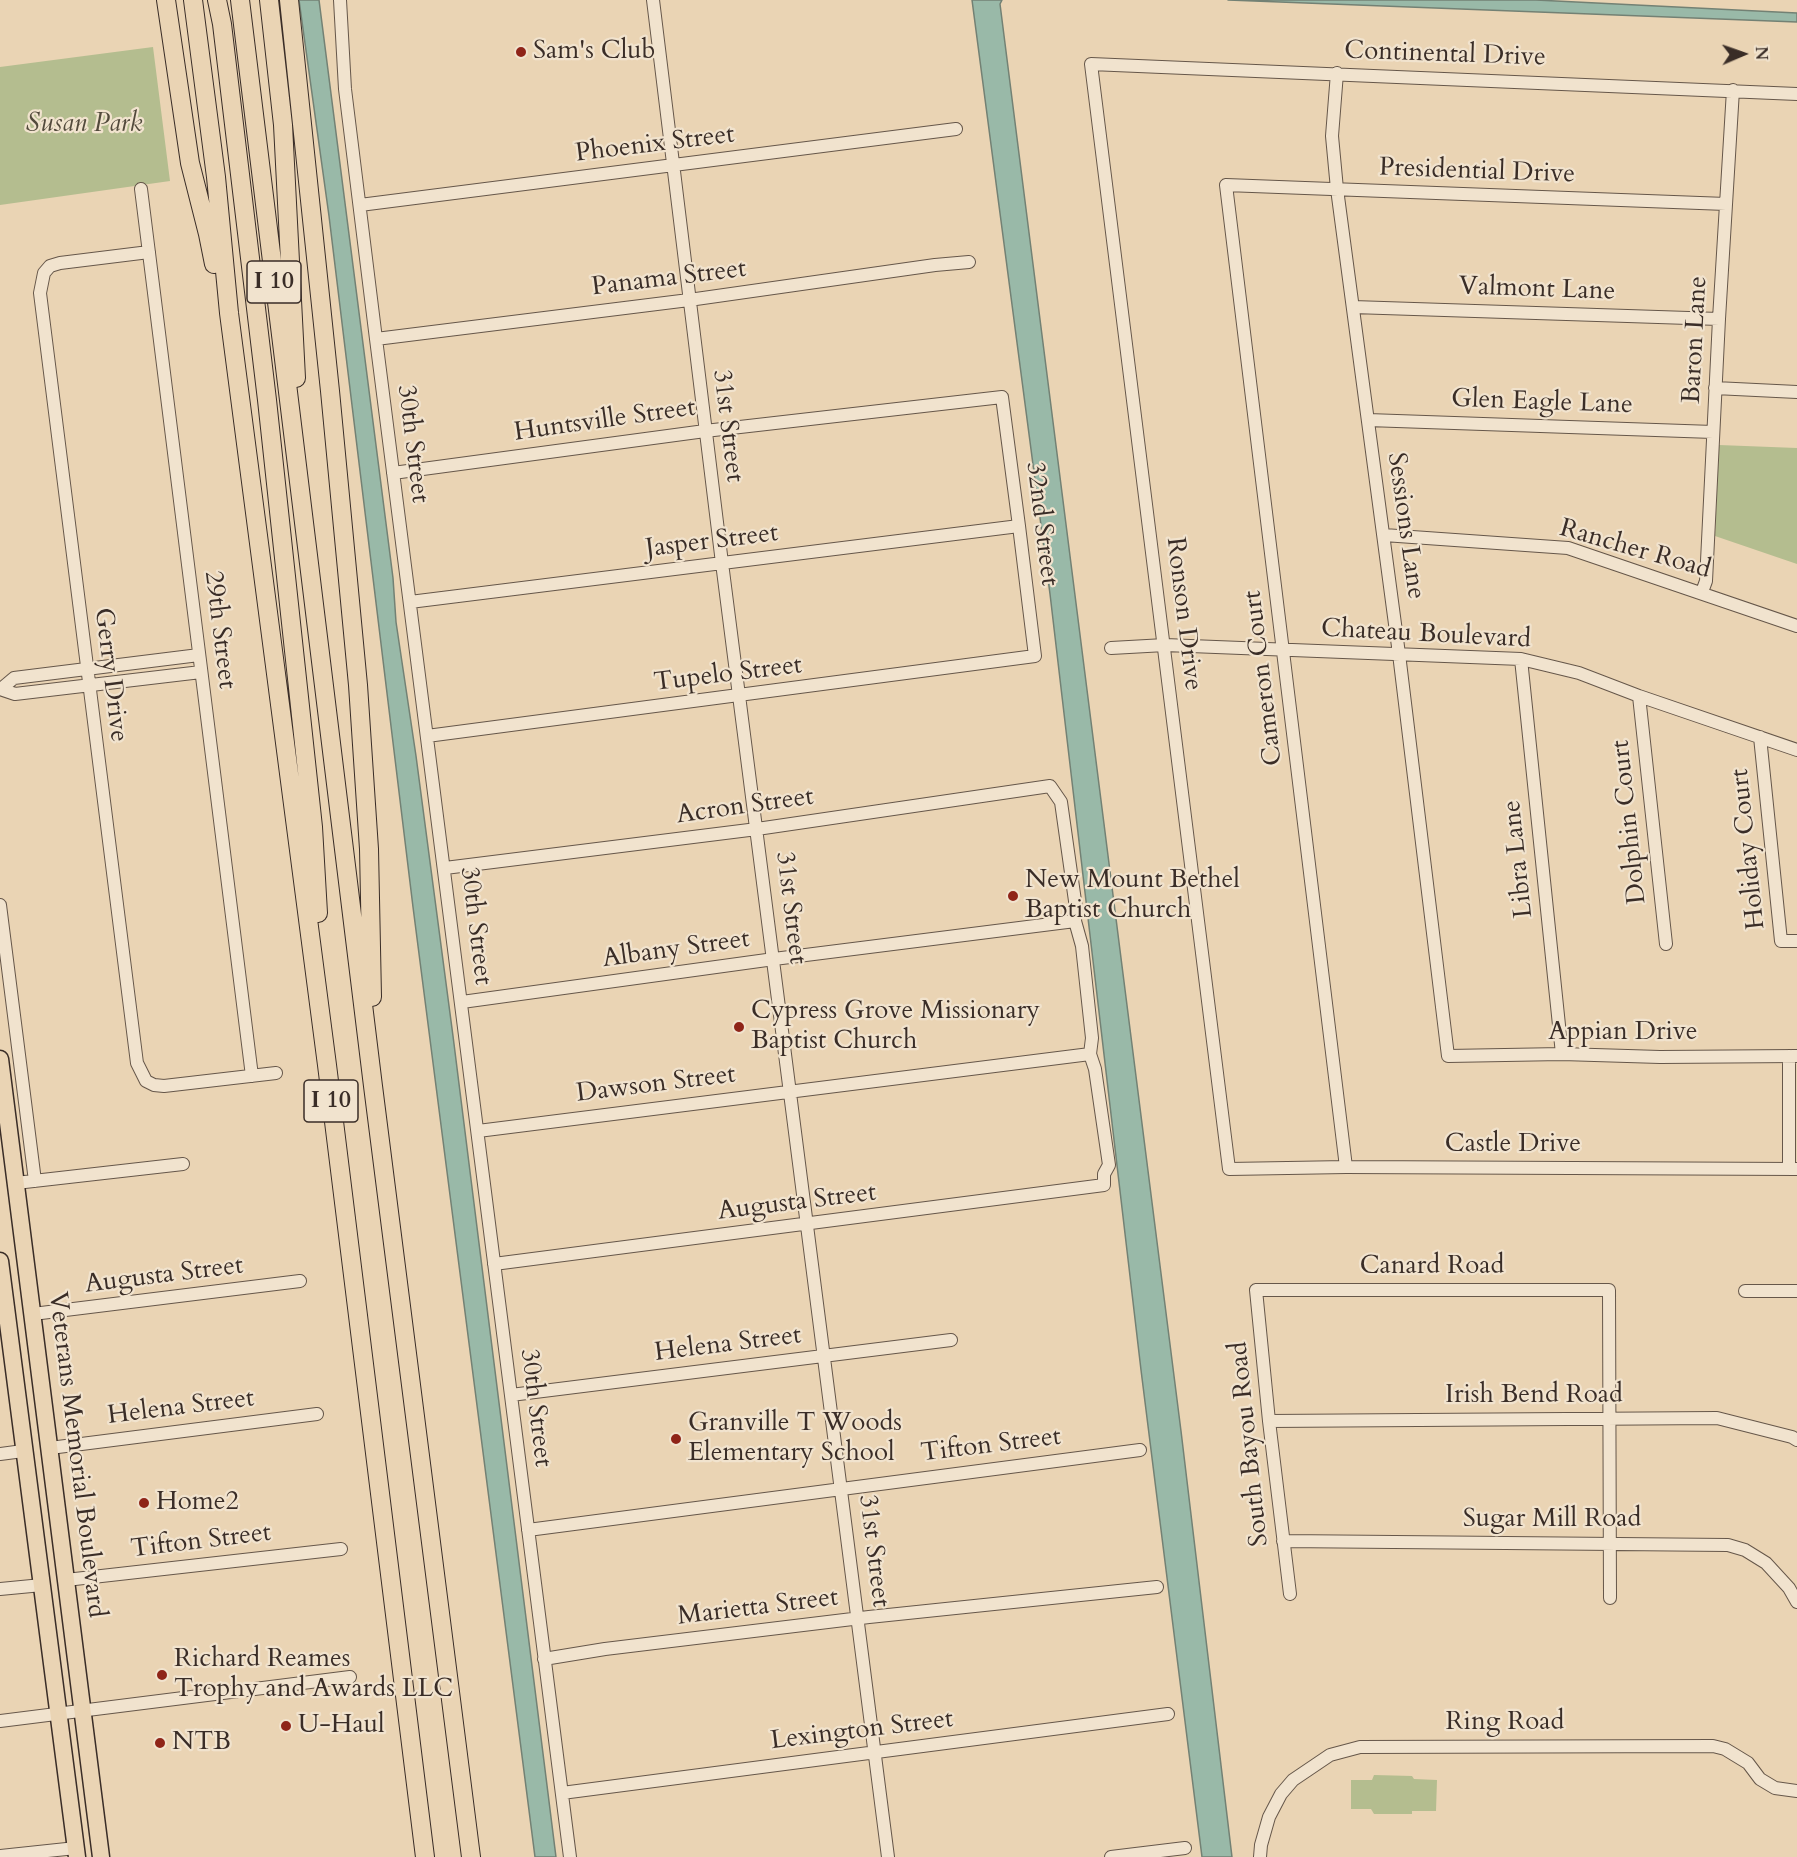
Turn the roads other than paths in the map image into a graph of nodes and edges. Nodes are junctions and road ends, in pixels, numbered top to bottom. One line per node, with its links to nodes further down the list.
1 (166, 0): 24 (highway)
2 (193, 0): 24 (highway, I 10)
3 (217, 0): 70 (highway)
4 (240, 0): 33 (highway, I 10)
5 (269, 0): 33 (highway)
6 (289, 0): 73 (highway)
7 (340, 0): 19 (street, 30th Street)
8 (653, 0): 14 (street, 31st Street)
9 (1091, 64): 10 (street, Continental Drive); 41 (street, Ronson Drive)
10 (1337, 73): 11 (street, Continental Drive); 17 (street, Sessions Lane)
11 (1733, 90): 12 (street, Continental Drive); 18 (street, Baron Lane)
12 (1797, 94)
13 (956, 129): 14 (street, Phoenix Street)
14 (672, 166): 19 (street, Phoenix Street); 22 (street, 31st Street)
15 (1226, 185): 17 (street, Presidential Drive); 43 (street, Cameron Court)
16 (141, 189): 20 (street, 29th Street)
17 (1337, 189): 18 (street, Presidential Drive); 23 (street, Sessions Lane)
18 (1726, 204): 25 (street, Baron Lane)
19 (360, 205): 26 (street, 30th Street)
20 (149, 252): 45 (street, 29th Street); 48 (street, Gerry Drive)
21 (969, 262): 22 (street, Panama Street)
22 (689, 300): 26 (street, Panama Street); 31 (street, 31st Street)
23 (1353, 307): 25 (street, Valmont Lane); 30 (street, Sessions Lane)
24 (229, 313): 70 (highway, I 10)
25 (1719, 319): 27 (street, Baron Lane)
26 (376, 339): 34 (street, 30th Street)
27 (1715, 387): 28 (street); 32 (street, Baron Lane)
28 (1797, 392)
29 (1002, 397): 31 (street, Huntsville Street); 35 (street, 32nd Street)
30 (1368, 420): 32 (street, Glen Eagle Lane); 36 (street, Sessions Lane)
31 (705, 431): 34 (street, Huntsville Street); 37 (street, 31st Street)
32 (1713, 432): 38 (street, Baron Lane)
33 (295, 446): 73 (highway, I 10)
34 (393, 472): 39 (street, 30th Street)
35 (1019, 526): 37 (street, Jasper Street); 46 (street, 32nd Street)
36 (1384, 535): 38 (street, Rancher Road); 44 (street, Sessions Lane)
37 (722, 563): 39 (street, Jasper Street); 52 (street, 31st Street)
38 (1702, 592): 40 (street, Rancher Road)
39 (410, 602): 54 (street, 30th Street)
40 (1797, 626)
41 (1165, 645): 42 (street, Chateau Boulevard); 43 (street, Chateau Boulevard); 80 (street, Ronson Drive)
42 (1111, 648)
43 (1283, 649): 44 (street, Chateau Boulevard); 79 (street, Cameron Court)
44 (1400, 654): 47 (street, Chateau Boulevard); 67 (street, Sessions Lane)
45 (199, 655): 48 (street); 49 (street, 29th Street)
46 (1035, 656): 52 (street, Tupelo Street)
47 (1521, 659): 53 (street, Chateau Boulevard); 66 (street, Libra Lane)
48 (87, 668): 50 (street, Gerry Drive); 51 (street)
49 (201, 672): 50 (street); 72 (street, 29th Street)
50 (89, 685): 51 (street); 72 (street, Gerry Drive)
51 (0, 689)
52 (740, 696): 54 (street, Tupelo Street); 57 (street, 31st Street)
53 (1639, 696): 55 (street, Chateau Boulevard); 62 (street, Dolphin Court)
54 (427, 736): 58 (street, 30th Street)
55 (1760, 737): 56 (street, Chateau Boulevard); 61 (street, Holiday Court)
56 (1797, 750)
57 (757, 829): 58 (street, Acron Street); 60 (street, Acron Street); 63 (street, 31st Street)
58 (445, 868): 64 (street, 30th Street)
59 (0, 905): 82 (street)
60 (1075, 921): 63 (street, Albany Street); 65 (street)
61 (1797, 941)
62 (1666, 944)
63 (774, 959): 64 (street, Albany Street); 74 (street, 31st Street)
64 (462, 1002): 76 (street, 30th Street)
65 (1090, 1053): 74 (street, Dawson Street); 84 (street, Augusta Street)
66 (1562, 1054): 67 (street, Appian Drive); 68 (street, Appian Drive)
67 (1448, 1056)
68 (1793, 1056): 81 (street)
69 (0, 1059): 78 (main road, Veterans Memorial Boulevard)
70 (327, 1065): 136 (highway, I 10)
71 (276, 1073): 72 (street)
72 (252, 1076)
73 (373, 1086): 137 (highway, I 10)
74 (790, 1091): 76 (street, Dawson Street); 84 (street, 31st Street)
75 (0, 1109): 78 (main road)
76 (478, 1131): 86 (street, 30th Street)
77 (183, 1164): 82 (street)
78 (13, 1165): 83 (main road, Veterans Memorial Boulevard)
79 (1346, 1167): 80 (street, Castle Drive); 81 (street, Castle Drive)
80 (1229, 1169)
81 (1793, 1169)
82 (34, 1181): 83 (street)
83 (16, 1183): 92 (main road, Veterans Memorial Boulevard)
84 (808, 1225): 86 (street, Augusta Street); 95 (street, 31st Street)
85 (0, 1261): 88 (main road, Veterans Memorial Boulevard)
86 (494, 1264): 97 (street, 30th Street)
87 (300, 1281): 92 (street, Augusta Street)
88 (3, 1289): 93 (main road, Veterans Memorial Boulevard); 96 (main road)
89 (1256, 1290): 99 (street, Canard Road); 100 (street, South Bayou Road)
90 (1745, 1291): 91 (street)
91 (1797, 1291)
92 (33, 1314): 96 (main road, Veterans Memorial Boulevard)
93 (3, 1319): 104 (main road, Veterans Memorial Boulevard)
94 (951, 1340): 95 (street, Helena Street)
95 (825, 1356): 97 (street, Helena Street); 106 (street, 31st Street)
96 (42, 1384): 102 (main road, Veterans Memorial Boulevard)
97 (511, 1395): 109 (street, 30th Street)
98 (317, 1414): 102 (street, Helena Street)
99 (1610, 1418): 100 (street, Irish Bend Road); 101 (street, Irish Bend Road); 111 (street)
100 (1269, 1421): 110 (street, South Bayou Road)
101 (1797, 1440)
102 (50, 1448): 108 (main road, Veterans Memorial Boulevard)
103 (1140, 1450): 106 (street, Tifton Street)
104 (23, 1451): 105 (street); 107 (main road, Veterans Memorial Boulevard)
105 (0, 1454)
106 (842, 1488): 109 (street, Tifton Street); 122 (street, 31st Street)
107 (32, 1509): 108 (main road); 113 (main road, Veterans Memorial Boulevard)
108 (58, 1520): 114 (main road, Veterans Memorial Boulevard)
109 (528, 1530): 123 (street, 30th Street)
110 (1283, 1541): 111 (street, Sugar Mill Road); 119 (street, South Bayou Road)
111 (1611, 1543): 120 (street); 121 (street, Sugar Mill Road)
112 (341, 1549): 115 (street, Tifton Street)
113 (37, 1551): 114 (main road); 116 (main road, Veterans Memorial Boulevard)
114 (63, 1563): 115 (main road, Veterans Memorial Boulevard)
115 (66, 1580): 125 (main road, Veterans Memorial Boulevard)
116 (42, 1585): 118 (street); 126 (main road, Veterans Memorial Boulevard)
117 (1157, 1587): 122 (street, Marietta Street)
118 (0, 1589)
119 (1290, 1594)
120 (1610, 1598)
121 (1797, 1602)
122 (858, 1618): 123 (street, Marietta Street); 129 (street, 31st Street)
123 (544, 1659): 131 (street, 30th Street)
124 (350, 1677): 125 (street)
125 (83, 1711): 126 (street); 135 (main road, Veterans Memorial Boulevard)
126 (59, 1713): 128 (street); 133 (main road, Veterans Memorial Boulevard)
127 (1168, 1714): 129 (street, Lexington Street)
128 (0, 1720)
129 (875, 1752): 131 (street, Lexington Street); 139 (street, 31st Street)
130 (1797, 1791): 141 (street, Ring Road)
131 (562, 1793): 138 (street, 30th Street)
132 (1185, 1848): 140 (street)
133 (77, 1852): 134 (street)
134 (0, 1856)
135 (101, 1857)
136 (425, 1857)
137 (471, 1857)
138 (570, 1857)
139 (888, 1857)
140 (1111, 1857)
141 (1260, 1857)

